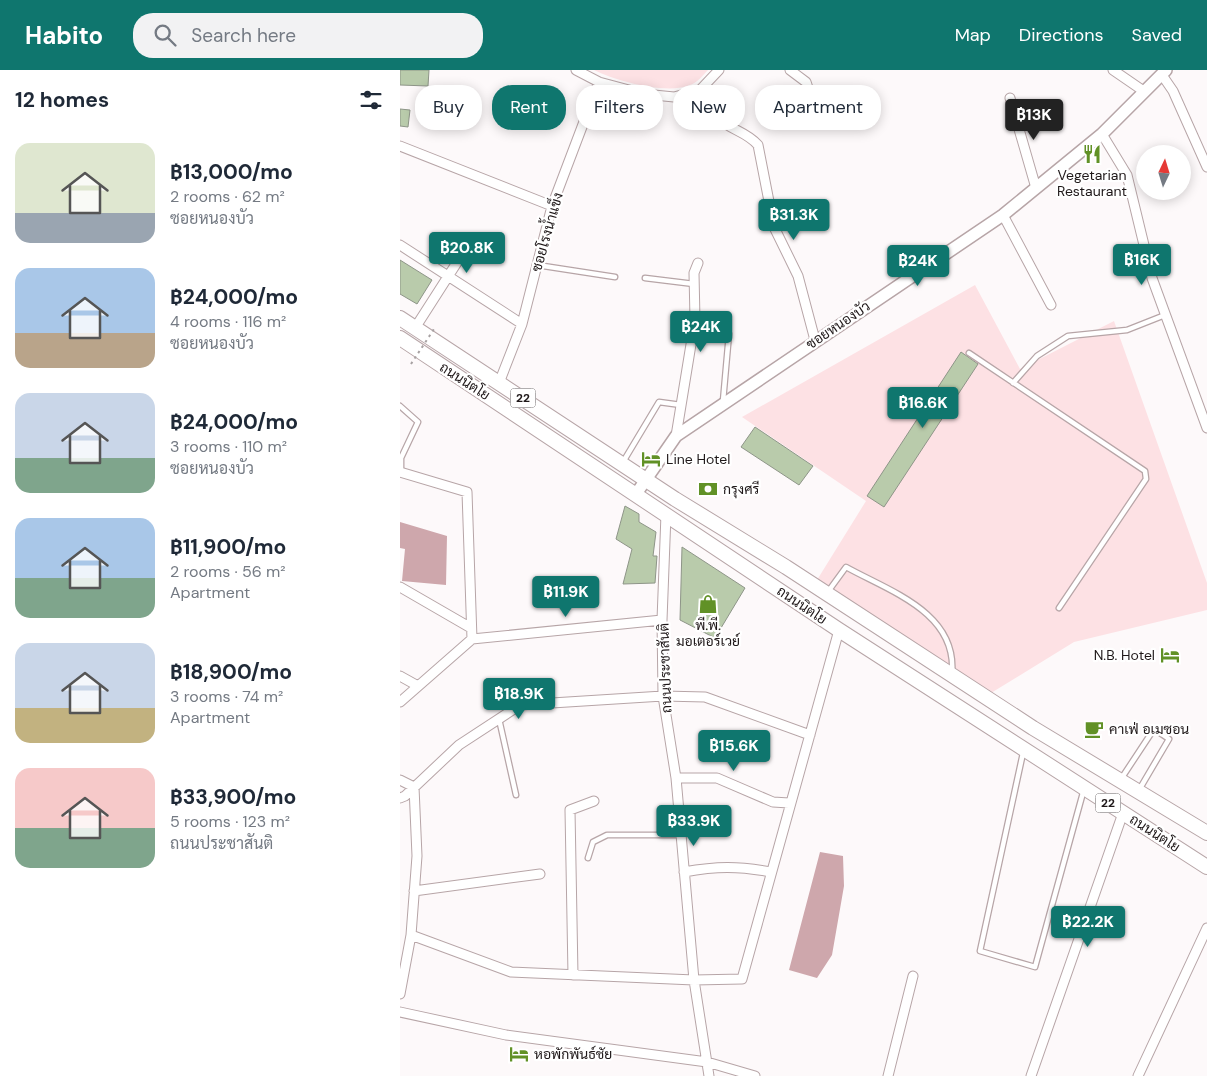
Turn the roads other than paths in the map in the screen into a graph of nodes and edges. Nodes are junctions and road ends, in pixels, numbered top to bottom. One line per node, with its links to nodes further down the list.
1 (576, 70): 6 (street)
2 (719, 70): 7 (street)
3 (790, 70): 8 (street)
4 (1113, 70): 9 (street)
5 (1164, 72): 9 (street, ซอยหนองบัว); 15 (street)
6 (599, 82): 10 (street); 17 (street, ซอยโรงน้ำแข็ง)
7 (705, 85)
8 (807, 85)
9 (1145, 92): 13 (street, ซอยหนองบัว)
10 (673, 97)
11 (1010, 98): 16 (street)
12 (737, 130): 34 (street)
13 (1102, 134): 16 (street, ซอยหนองบัว); 28 (street)
14 (400, 146): 17 (street)
15 (1207, 167)
16 (1036, 188): 18 (street, ซอยหนองบัว)
17 (552, 206): 22 (street, ซอยโรงน้ำแข็ง)
18 (1002, 214): 27 (street); 34 (street, ซอยหนองบัว)
19 (400, 245): 23 (street)
20 (464, 250): 23 (street)
21 (698, 263): 26 (street)
22 (537, 265): 24 (lane); 30 (street, ซอยโรงน้ำแข็ง)
23 (448, 276): 30 (street); 31 (street)
24 (615, 277)
25 (645, 278): 26 (lane)
26 (694, 284): 39 (street)
27 (1051, 305)
28 (1166, 315): 36 (lane); 41 (street)
29 (400, 318): 31 (main road, ถนนนิตโย / 22)
30 (522, 324): 37 (street, ซอยโรงน้ำแข็ง)
31 (415, 328): 37 (main road, ถนนนิตโย / 22)
32 (729, 334): 38 (lane)
33 (400, 338): 47 (main road, ถนนนิตโย / 22)
34 (815, 340): 38 (street, ซอยหนองบัว)
35 (969, 354): 36 (lane)
36 (1013, 382): 52 (lane)
37 (499, 383): 44 (main road, ถนนนิตโย / 22)
38 (723, 403): 42 (street, ซอยหนองบัว)
39 (681, 405): 42 (street); 44 (lane)
40 (400, 406): 43 (lane)
41 (1207, 428)
42 (676, 436): 46 (street, ซอยหนองบัว)
43 (400, 458): 45 (lane)
44 (622, 464): 46 (main road, ถนนนิตโย / 22)
45 (401, 473): 54 (street)
46 (645, 479): 47 (street, ซอยหนองบัว); 48 (main road, ถนนนิตโย / 22)
47 (636, 494): 49 (main road, ถนนนิตโย / 22)
48 (675, 499): 49 (main road, ถนนประชาสันติ); 51 (main road, ถนนนิตโย / 22)
49 (666, 514): 53 (street, ถนนประชาสันติ); 55 (main road, ถนนนิตโย / 22)
50 (400, 587): 54 (street)
51 (827, 594): 57 (main road, ถนนนิตโย / 22); 59 (lane)
52 (1059, 608)
53 (662, 620): 56 (street); 62 (street, ถนนประชาสันติ)
54 (471, 628): 56 (street)
55 (839, 630): 58 (main road, ถนนนิตโย / 22); 65 (street)
56 (472, 639): 61 (street)
57 (909, 648): 58 (main road); 59 (main road, ถนนนิตโย / 22)
58 (897, 667): 66 (main road, ถนนนิตโย / 22)
59 (952, 674): 69 (main road, ถนนนิตโย / 22)
60 (400, 676): 61 (street)
61 (418, 686): 63 (street)
62 (663, 696): 64 (street); 65 (street); 67 (street, ถนนประชาสันติ)
63 (400, 702)
64 (499, 719): 70 (street); 73 (lane)
65 (810, 735): 76 (street)
66 (1024, 749): 71 (main road, ถนนนิตโย / 22); 71 (lane)
67 (676, 778): 76 (street); 79 (street, ถนนประชาสันติ)
68 (400, 780): 70 (street)
69 (1120, 780): 72 (main road, ถนนนิตโย / 22); 72 (lane)
70 (414, 787): 74 (street); 85 (street)
71 (1085, 788): 77 (main road, ถนนนิตโย / 22)
72 (1138, 791): 78 (main road, ถนนนิตโย / 22)
73 (516, 795)
74 (400, 798)
75 (594, 801): 88 (street)
76 (790, 804): 83 (street)
77 (1123, 813): 81 (main road, ถนนนิตโย / 22); 97 (street)
78 (1207, 833)
79 (681, 835): 80 (lane); 82 (street, ถนนประชาสันติ)
80 (588, 858)
81 (1207, 867)
82 (684, 872): 83 (street); 90 (street, ถนนประชาสันติ)
83 (771, 872): 90 (street)
84 (540, 874): 85 (street)
85 (414, 891): 87 (street)
86 (1207, 928): 98 (street)
87 (411, 935): 88 (street); 91 (street)
88 (573, 975): 90 (street)
89 (913, 976): 96 (street)
90 (694, 980): 93 (street, ถนนประชาสันติ)
91 (400, 994)
92 (400, 1012): 93 (street)
93 (707, 1062): 94 (street, ถนนประชาสันติ); 95 (street)
94 (709, 1076)
95 (755, 1076)
96 (888, 1076)
97 (1031, 1076)
98 (1138, 1076)

